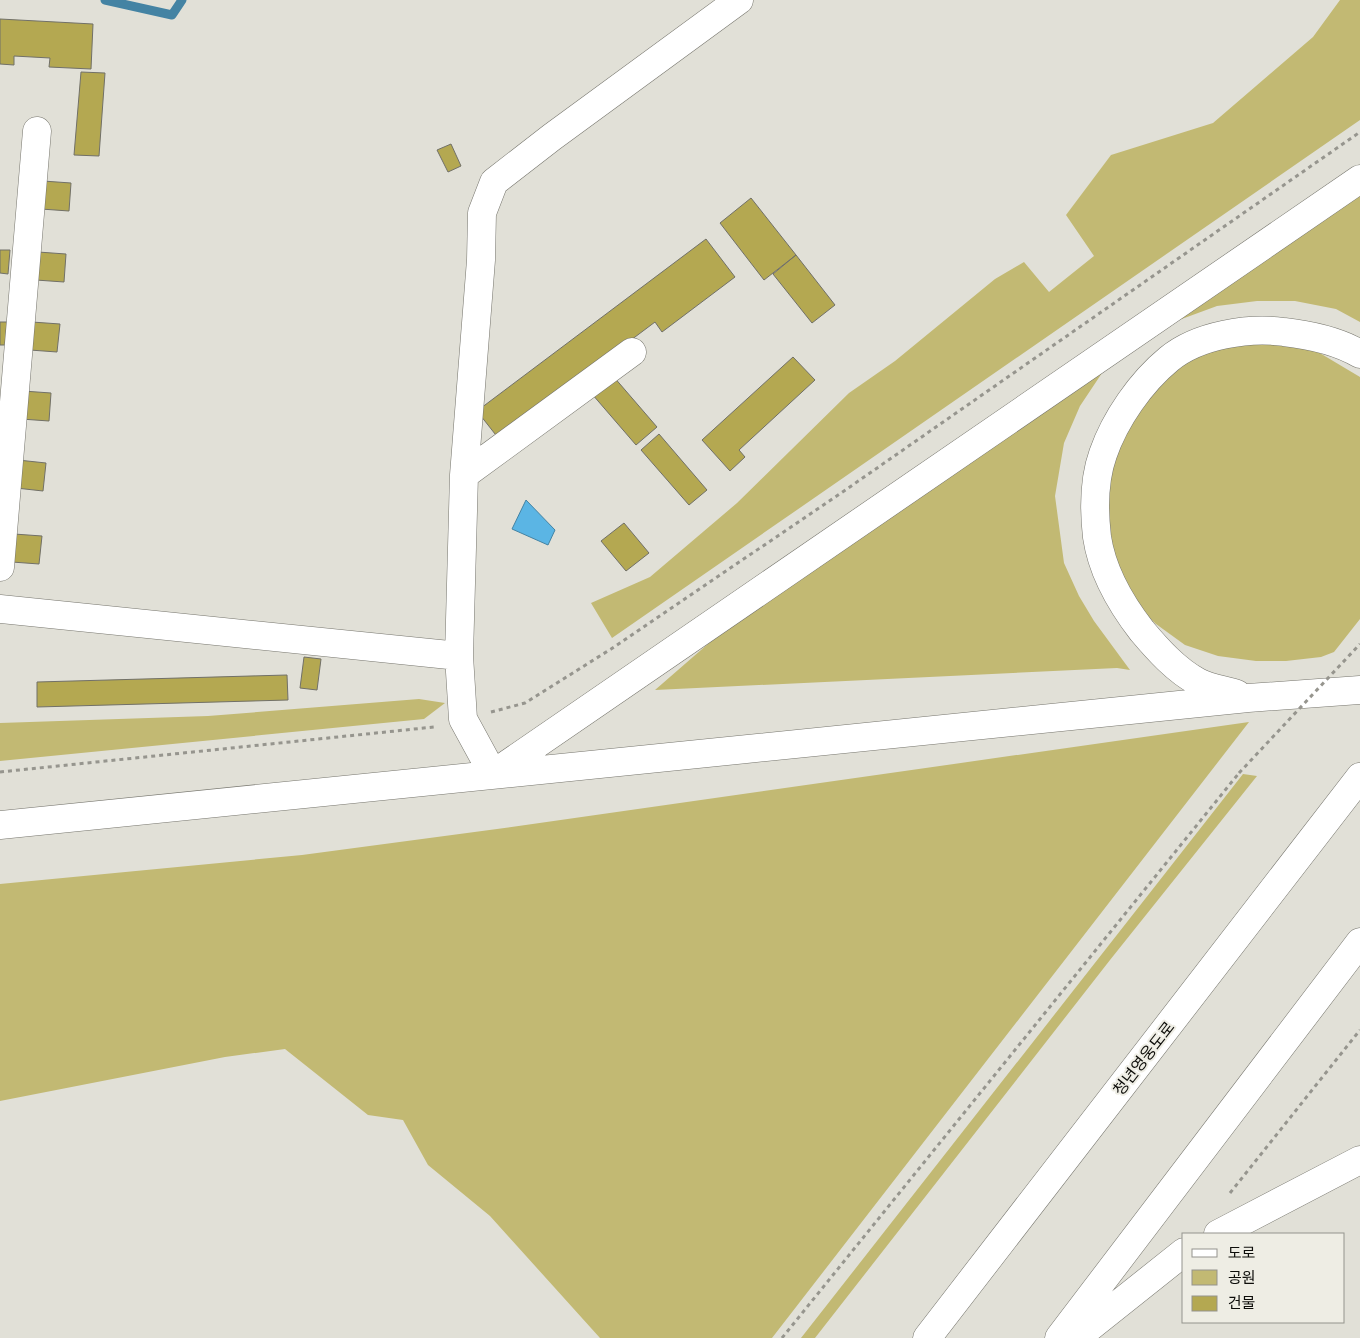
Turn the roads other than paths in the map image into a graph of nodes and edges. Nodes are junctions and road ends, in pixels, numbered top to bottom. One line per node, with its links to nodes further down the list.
1 (739, 0): 6 (main road)
2 (37, 131): 7 (main road)
3 (1360, 179): 12 (main road)
4 (632, 352): 6 (main road)
5 (1360, 354): 11 (main road)
6 (464, 475): 9 (main road)
7 (0, 567)
8 (0, 609): 9 (main road)
9 (458, 656): 12 (main road)
10 (1360, 690): 11 (main road)
11 (1248, 698): 12 (main road)
12 (493, 774): 14 (main road)
13 (1360, 777): 19 (main road, 청년영웅도로)
14 (0, 825)
15 (1360, 942): 20 (main road)
16 (1360, 1160): 17 (main road)
17 (1220, 1233)
18 (1182, 1254): 21 (main road)
19 (927, 1338)
20 (1059, 1338)
21 (1076, 1338)

